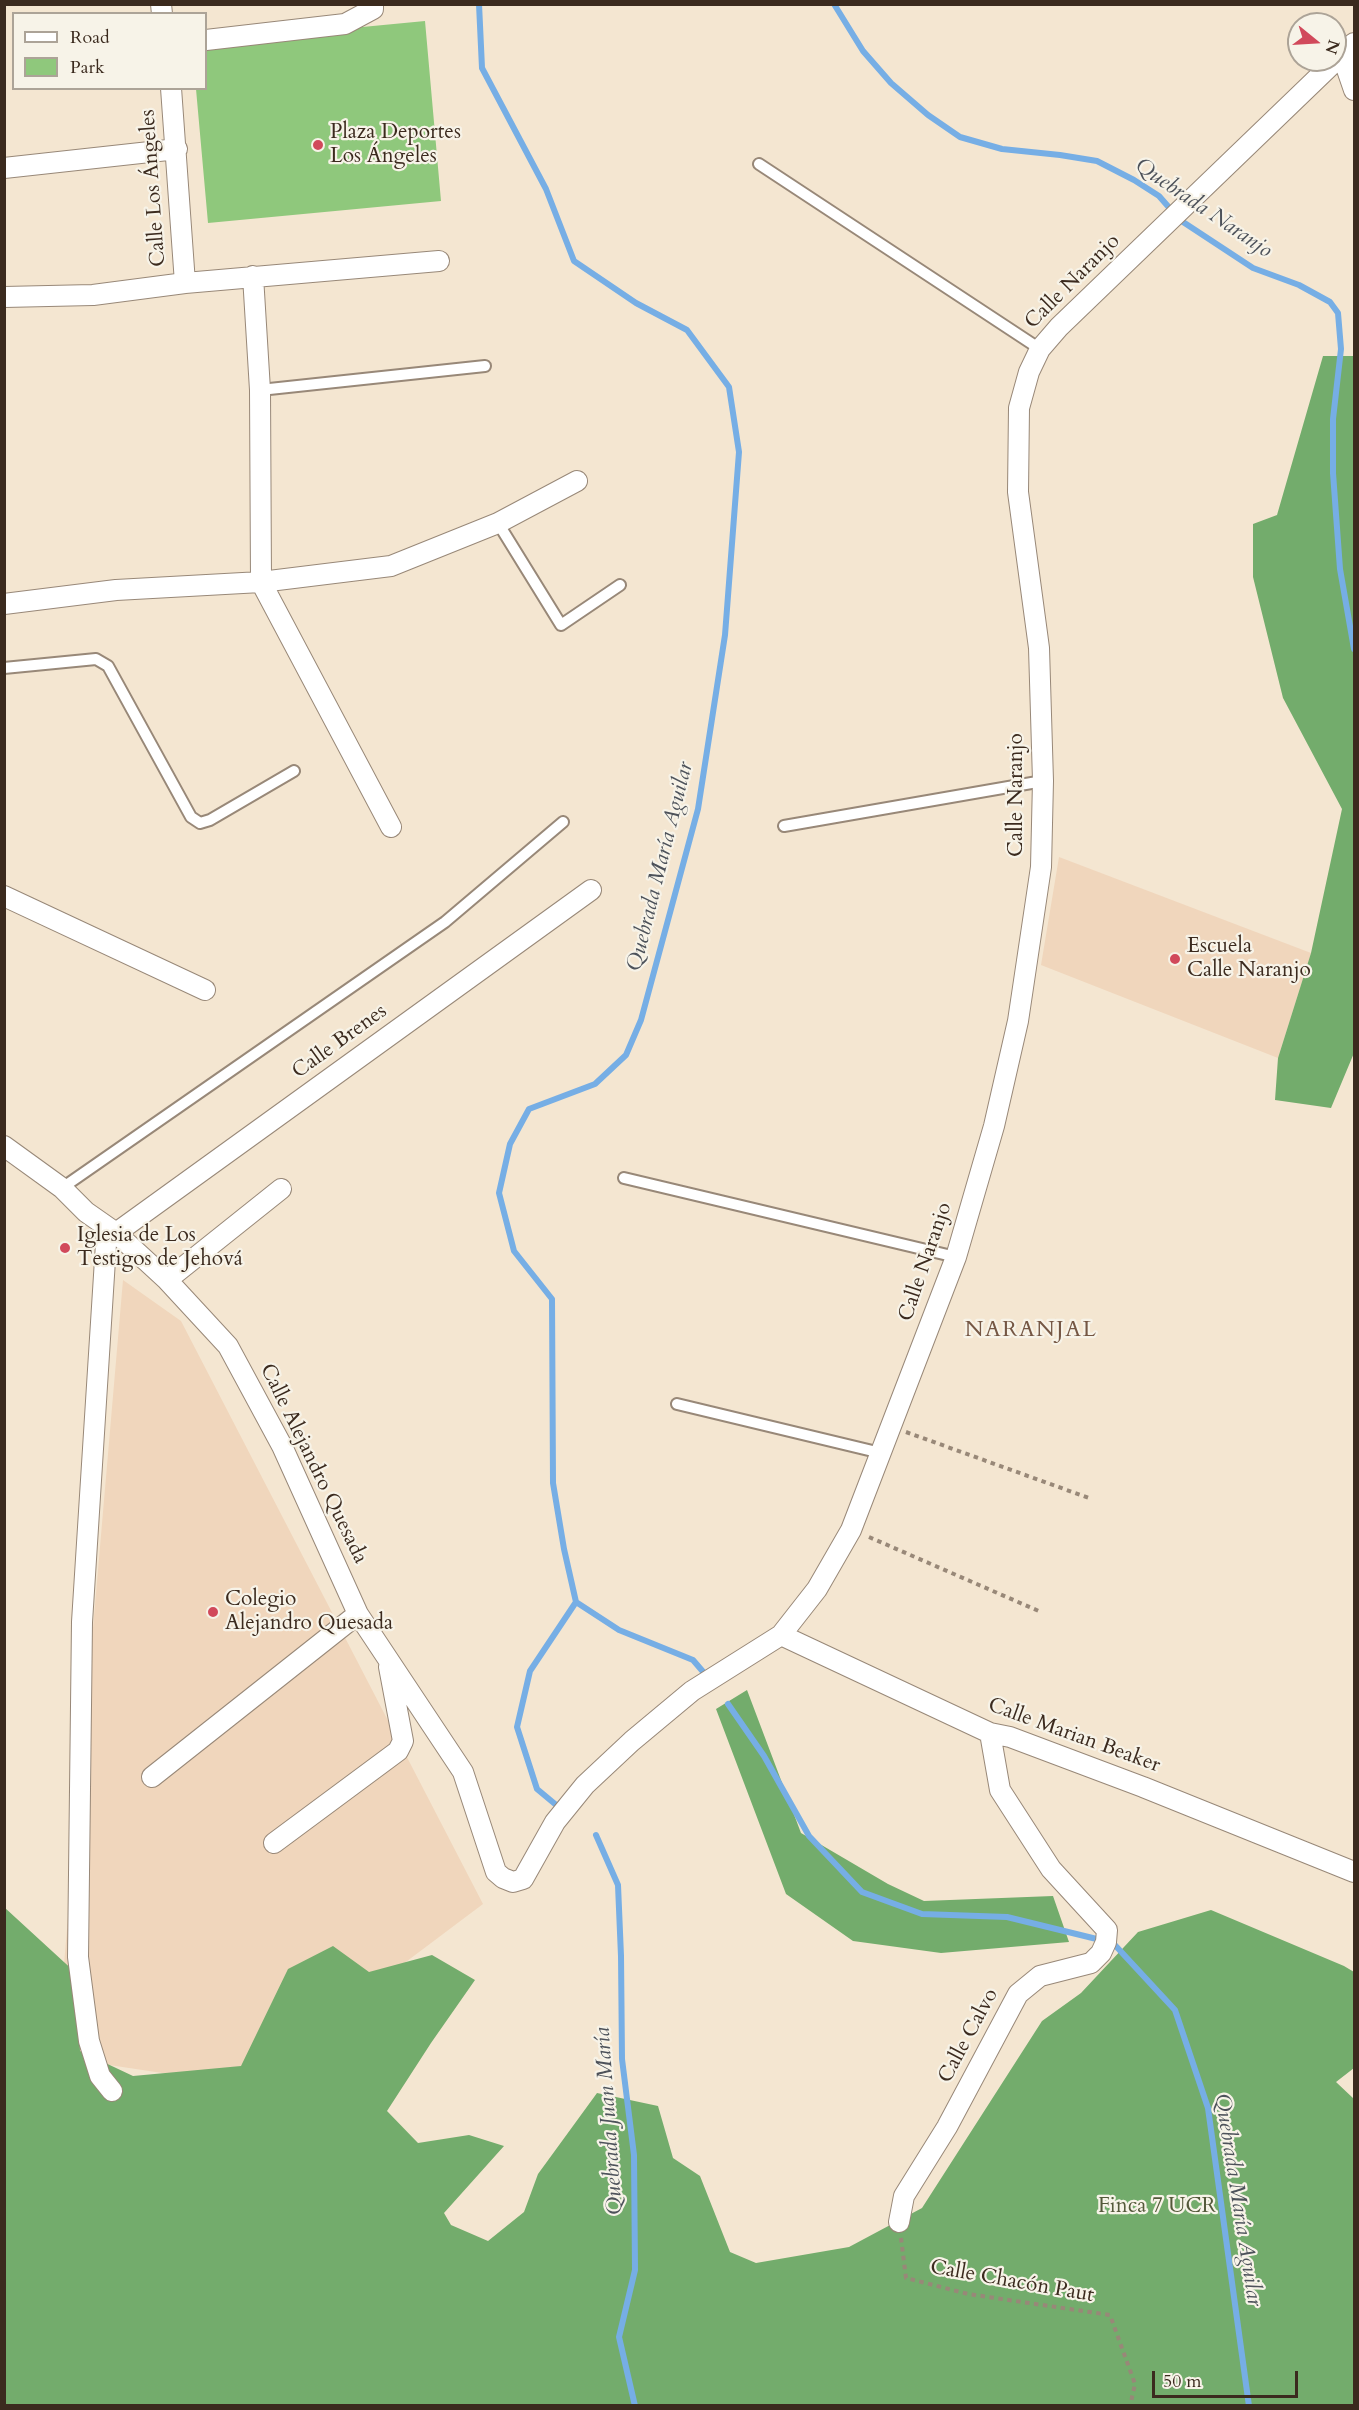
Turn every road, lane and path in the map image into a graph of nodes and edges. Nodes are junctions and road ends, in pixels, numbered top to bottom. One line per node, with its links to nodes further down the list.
1 (373, 7): 2 (street)
2 (207, 40)
3 (1348, 49): 5 (street); 13 (street, Calle Naranjo)
4 (171, 90): 6 (street, Calle Los Ángeles)
5 (1354, 90)
6 (177, 149): 8 (street); 11 (street, Calle Los Ángeles)
7 (759, 164): 13 (lane)
8 (4, 168)
9 (439, 261): 10 (street)
10 (253, 276): 11 (street); 15 (street)
11 (185, 283): 12 (street, Calle Los Ángeles)
12 (4, 297)
13 (1040, 349): 23 (street, Calle Naranjo)
14 (484, 366): 15 (lane)
15 (260, 390): 18 (street)
16 (577, 481): 17 (street)
17 (498, 523): 18 (street); 19 (lane)
18 (261, 582): 20 (street); 26 (street)
19 (620, 585)
20 (4, 604)
21 (4, 668): 22 (lane)
22 (294, 771)
23 (1042, 781): 25 (lane); 35 (street, Calle Naranjo)
24 (562, 822): 32 (lane)
25 (784, 826)
26 (391, 827)
27 (591, 890): 34 (street, Calle Brenes)
28 (4, 896): 29 (street)
29 (205, 990)
30 (4, 1146): 32 (street, Calle Alejandro Quesada)
31 (624, 1178): 35 (lane)
32 (62, 1188): 34 (street, Calle Alejandro Quesada)
33 (281, 1189): 36 (street)
34 (112, 1231): 36 (street, Calle Alejandro Quesada); 50 (street)
35 (956, 1257): 38 (street, Calle Naranjo)
36 (167, 1280): 43 (street, Calle Alejandro Quesada)
37 (677, 1404): 39 (lane)
38 (891, 1427): 39 (street, Calle Naranjo); 40 (path)
39 (881, 1453): 41 (street, Calle Naranjo)
40 (1089, 1498)
41 (851, 1530): 42 (path); 44 (street, Calle Naranjo)
42 (1041, 1611)
43 (358, 1614): 45 (street, Calle Alejandro Quesada); 47 (street)
44 (781, 1635): 45 (street, Calle Alejandro Quesada); 46 (street, Calle Marian Beaker)
45 (388, 1658): 48 (street)
46 (990, 1733): 49 (street, Calle Marian Beaker); 51 (street, Calle Calvo)
47 (152, 1777)
48 (274, 1843)
49 (1354, 1872)
50 (112, 2091)
51 (899, 2222): 52 (path, Calle Chacón Paut)
52 (1130, 2406)

